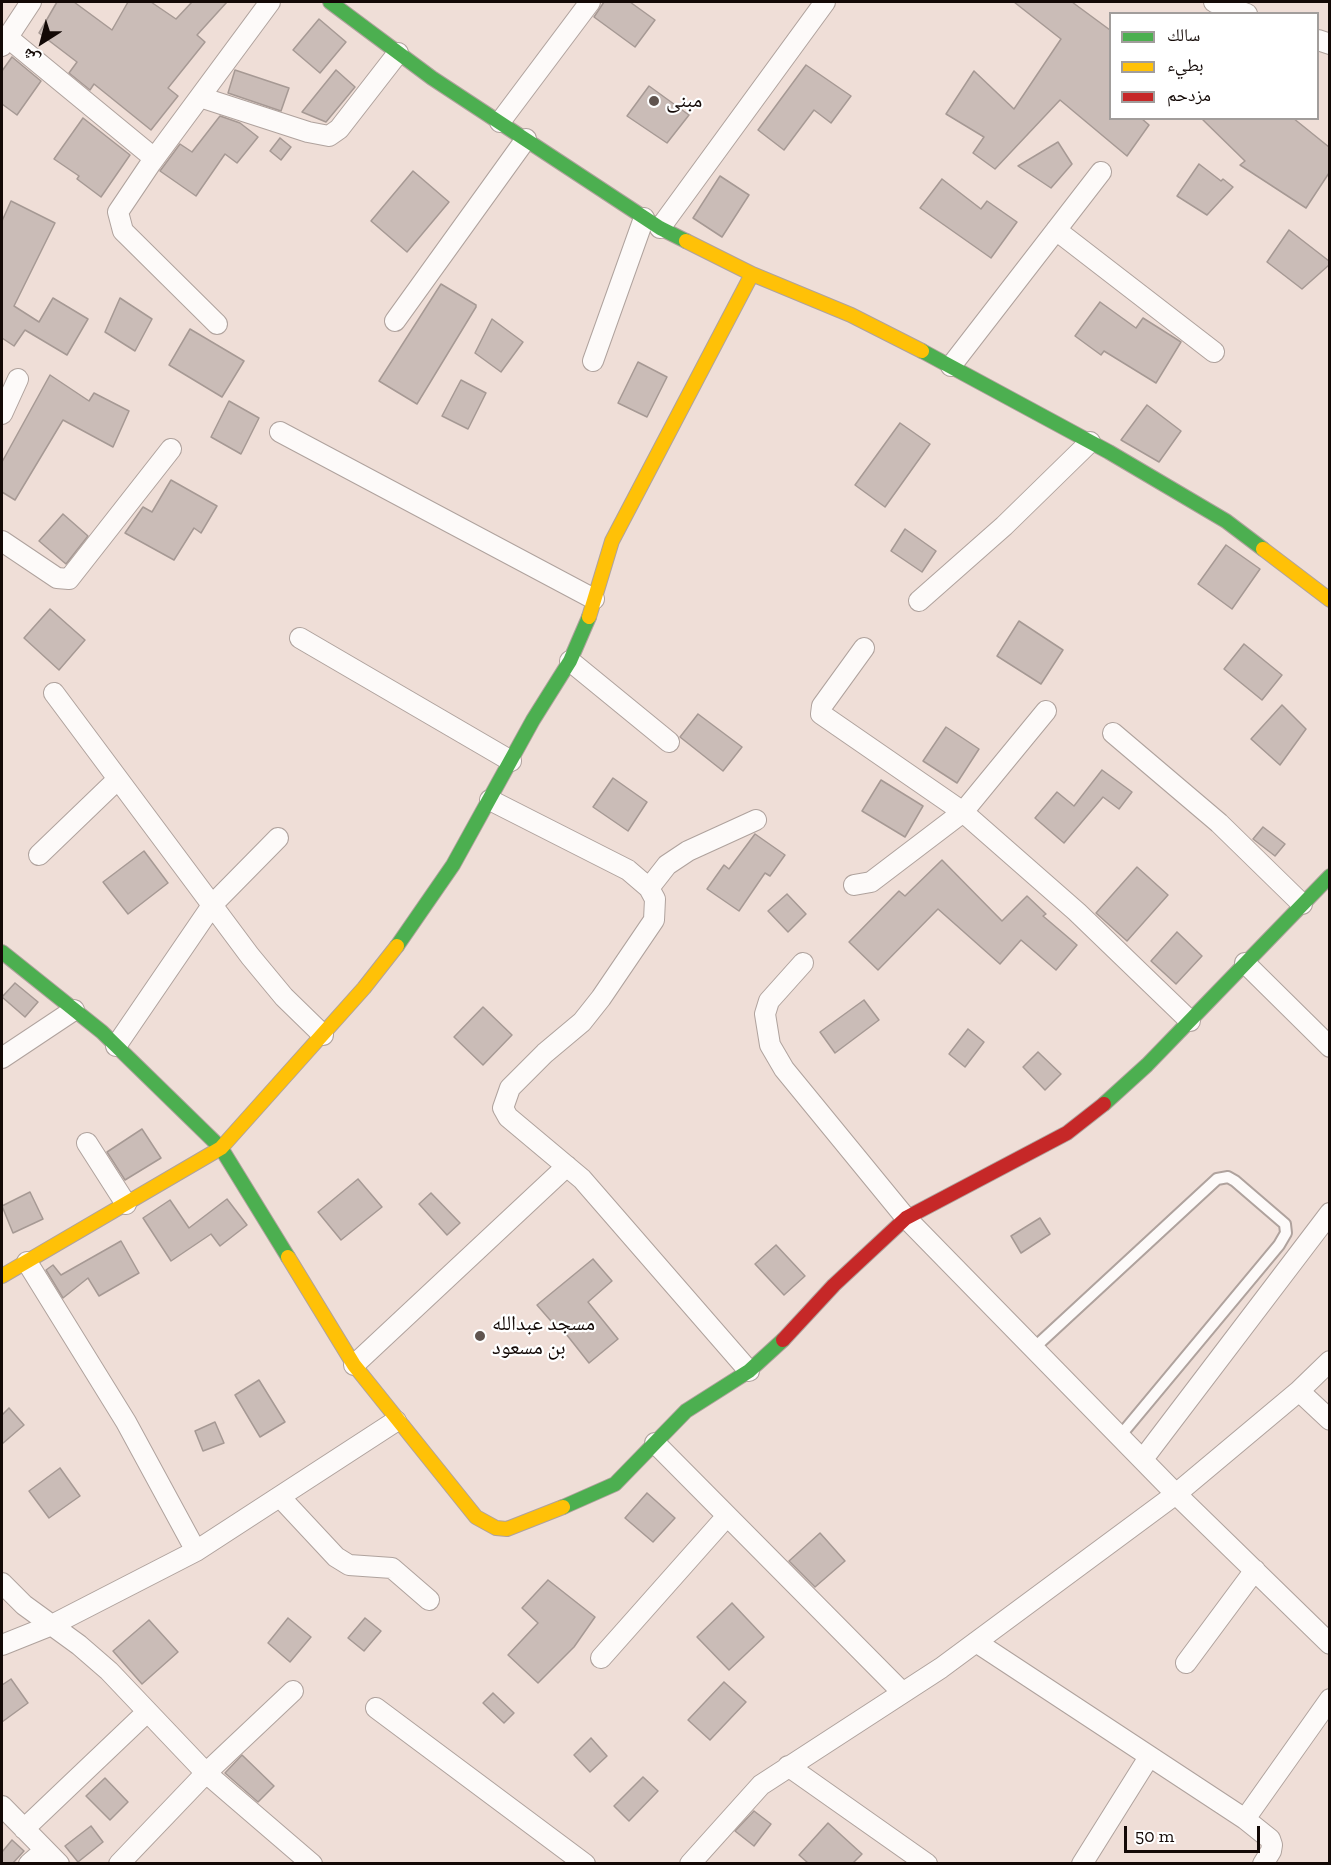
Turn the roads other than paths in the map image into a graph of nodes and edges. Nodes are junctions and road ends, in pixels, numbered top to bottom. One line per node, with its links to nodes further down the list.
1 (31, 2): 8 (street)
2 (270, 2): 10 (street)
3 (330, 2): 9 (street)
4 (590, 2): 11 (street)
5 (825, 2): 15 (street)
6 (1214, 2): 7 (street)
7 (1242, 12)
8 (4, 41): 13 (street)
9 (398, 53): 10 (street); 11 (street)
10 (200, 96): 13 (street)
11 (500, 122): 12 (street)
12 (526, 139): 15 (street); 18 (street)
13 (154, 158): 19 (street)
14 (1101, 172): 16 (street)
15 (652, 223): 17 (street); 21 (street)
16 (1056, 230): 20 (street); 22 (street)
17 (752, 274): 22 (street); 29 (street)
18 (395, 321)
19 (217, 324)
20 (1214, 352)
21 (593, 361)
22 (951, 366): 26 (street)
23 (18, 379): 24 (street)
24 (2, 414)
25 (280, 432): 29 (street)
26 (1090, 442): 30 (street); 31 (street)
27 (171, 449): 28 (street)
28 (2, 541)
29 (594, 599): 34 (street)
30 (1329, 600)
31 (919, 601)
32 (300, 638): 39 (street)
33 (864, 648): 42 (street)
34 (570, 661): 38 (street); 39 (street)
35 (54, 693): 40 (street)
36 (1046, 711): 42 (street)
37 (1113, 733): 49 (street)
38 (669, 742)
39 (511, 761): 41 (street)
40 (118, 779): 45 (street); 50 (street)
41 (490, 800): 48 (street); 56 (street)
42 (963, 812): 47 (street); 55 (street)
43 (756, 820): 48 (street)
44 (278, 838): 50 (street)
45 (39, 855)
46 (1329, 876): 49 (street)
47 (854, 885)
48 (649, 888): 62 (street)
49 (1302, 903): 53 (street)
50 (213, 904): 56 (street); 57 (street)
51 (2, 952): 54 (street)
52 (803, 963): 65 (street)
53 (1245, 963): 55 (street); 58 (street)
54 (74, 1010): 57 (street); 59 (street)
55 (1191, 1021): 65 (street)
56 (323, 1035): 61 (street)
57 (116, 1046): 61 (street)
58 (1329, 1047)
59 (2, 1058)
60 (87, 1143): 63 (street)
61 (221, 1148): 63 (street); 70 (street)
62 (567, 1166): 70 (street); 71 (street)
63 (126, 1204): 66 (street)
64 (1329, 1213): 77 (street)
65 (906, 1218): 68 (street); 71 (street)
66 (27, 1262): 67 (street); 81 (street)
67 (2, 1276)
68 (1034, 1348): 75 (street); 75 (lane)
69 (1329, 1361): 72 (street)
70 (354, 1365): 74 (street)
71 (749, 1371): 76 (street)
72 (1299, 1391): 73 (street); 78 (street)
73 (1329, 1420)
74 (396, 1421): 76 (street); 79 (street)
75 (1120, 1436): 77 (street)
76 (655, 1443): 80 (street)
77 (1143, 1459): 78 (street)
78 (1176, 1494): 82 (street); 86 (street)
79 (280, 1497): 81 (street); 84 (street)
80 (727, 1516): 89 (street); 92 (street)
81 (196, 1551): 85 (street)
82 (1255, 1570): 87 (street); 90 (street)
83 (2, 1583): 85 (street)
84 (429, 1600)
85 (52, 1625): 88 (street); 95 (street)
86 (976, 1642): 92 (street); 96 (street)
87 (1329, 1644)
88 (2, 1645)
89 (601, 1658)
90 (1186, 1663)
91 (293, 1691): 98 (street)
92 (901, 1691): 97 (street)
93 (1329, 1699): 100 (street)
94 (376, 1708): 106 (street)
95 (147, 1712): 98 (street); 101 (street)
96 (1149, 1757): 100 (street); 109 (street)
97 (788, 1766): 107 (street); 108 (street)
98 (206, 1773): 104 (street); 105 (street)
99 (2, 1806): 101 (street)
100 (1245, 1819): 110 (street)
101 (24, 1828): 102 (street)
102 (52, 1857): 103 (street)
103 (29, 1863)
104 (118, 1863)
105 (312, 1863)
106 (585, 1863)
107 (690, 1863)
108 (927, 1863)
109 (1082, 1863)
110 (1263, 1863)

